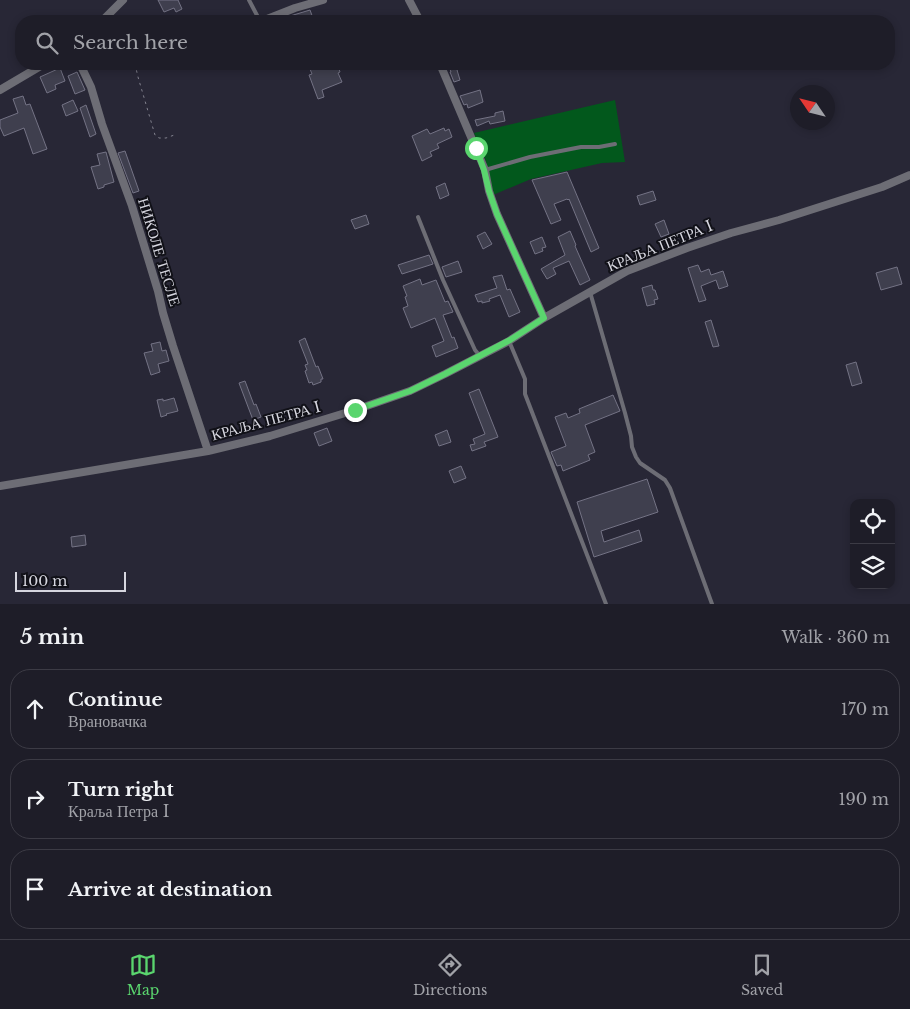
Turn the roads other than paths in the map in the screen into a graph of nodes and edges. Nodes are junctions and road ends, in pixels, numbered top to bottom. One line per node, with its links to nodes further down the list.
1 (123, 0): 5 (street)
2 (249, 0): 6 (lane)
3 (323, 0): 7 (street)
4 (408, 0): 8 (street)
5 (108, 15)
6 (258, 15)
7 (277, 15)
8 (417, 15)
9 (34, 70): 12 (street)
10 (83, 70): 21 (street, НИКОЛЕ ТЕСЛЕ)
11 (442, 70): 14 (street)
12 (0, 90)
13 (615, 144): 14 (lane)
14 (484, 170): 18 (street)
15 (910, 175): 17 (street, КРАЉА ПЕТРА I)
16 (418, 217): 20 (lane)
17 (590, 292): 18 (street, КРАЉА ПЕТРА I); 24 (lane)
18 (544, 318): 19 (street, КРАЉА ПЕТРА I)
19 (510, 340): 20 (street, КРАЉА ПЕТРА I); 23 (lane)
20 (480, 356): 21 (street, КРАЉА ПЕТРА I)
21 (208, 451): 22 (street, КРАЉА ПЕТРА I)
22 (0, 486)
23 (606, 604)
24 (712, 604)

